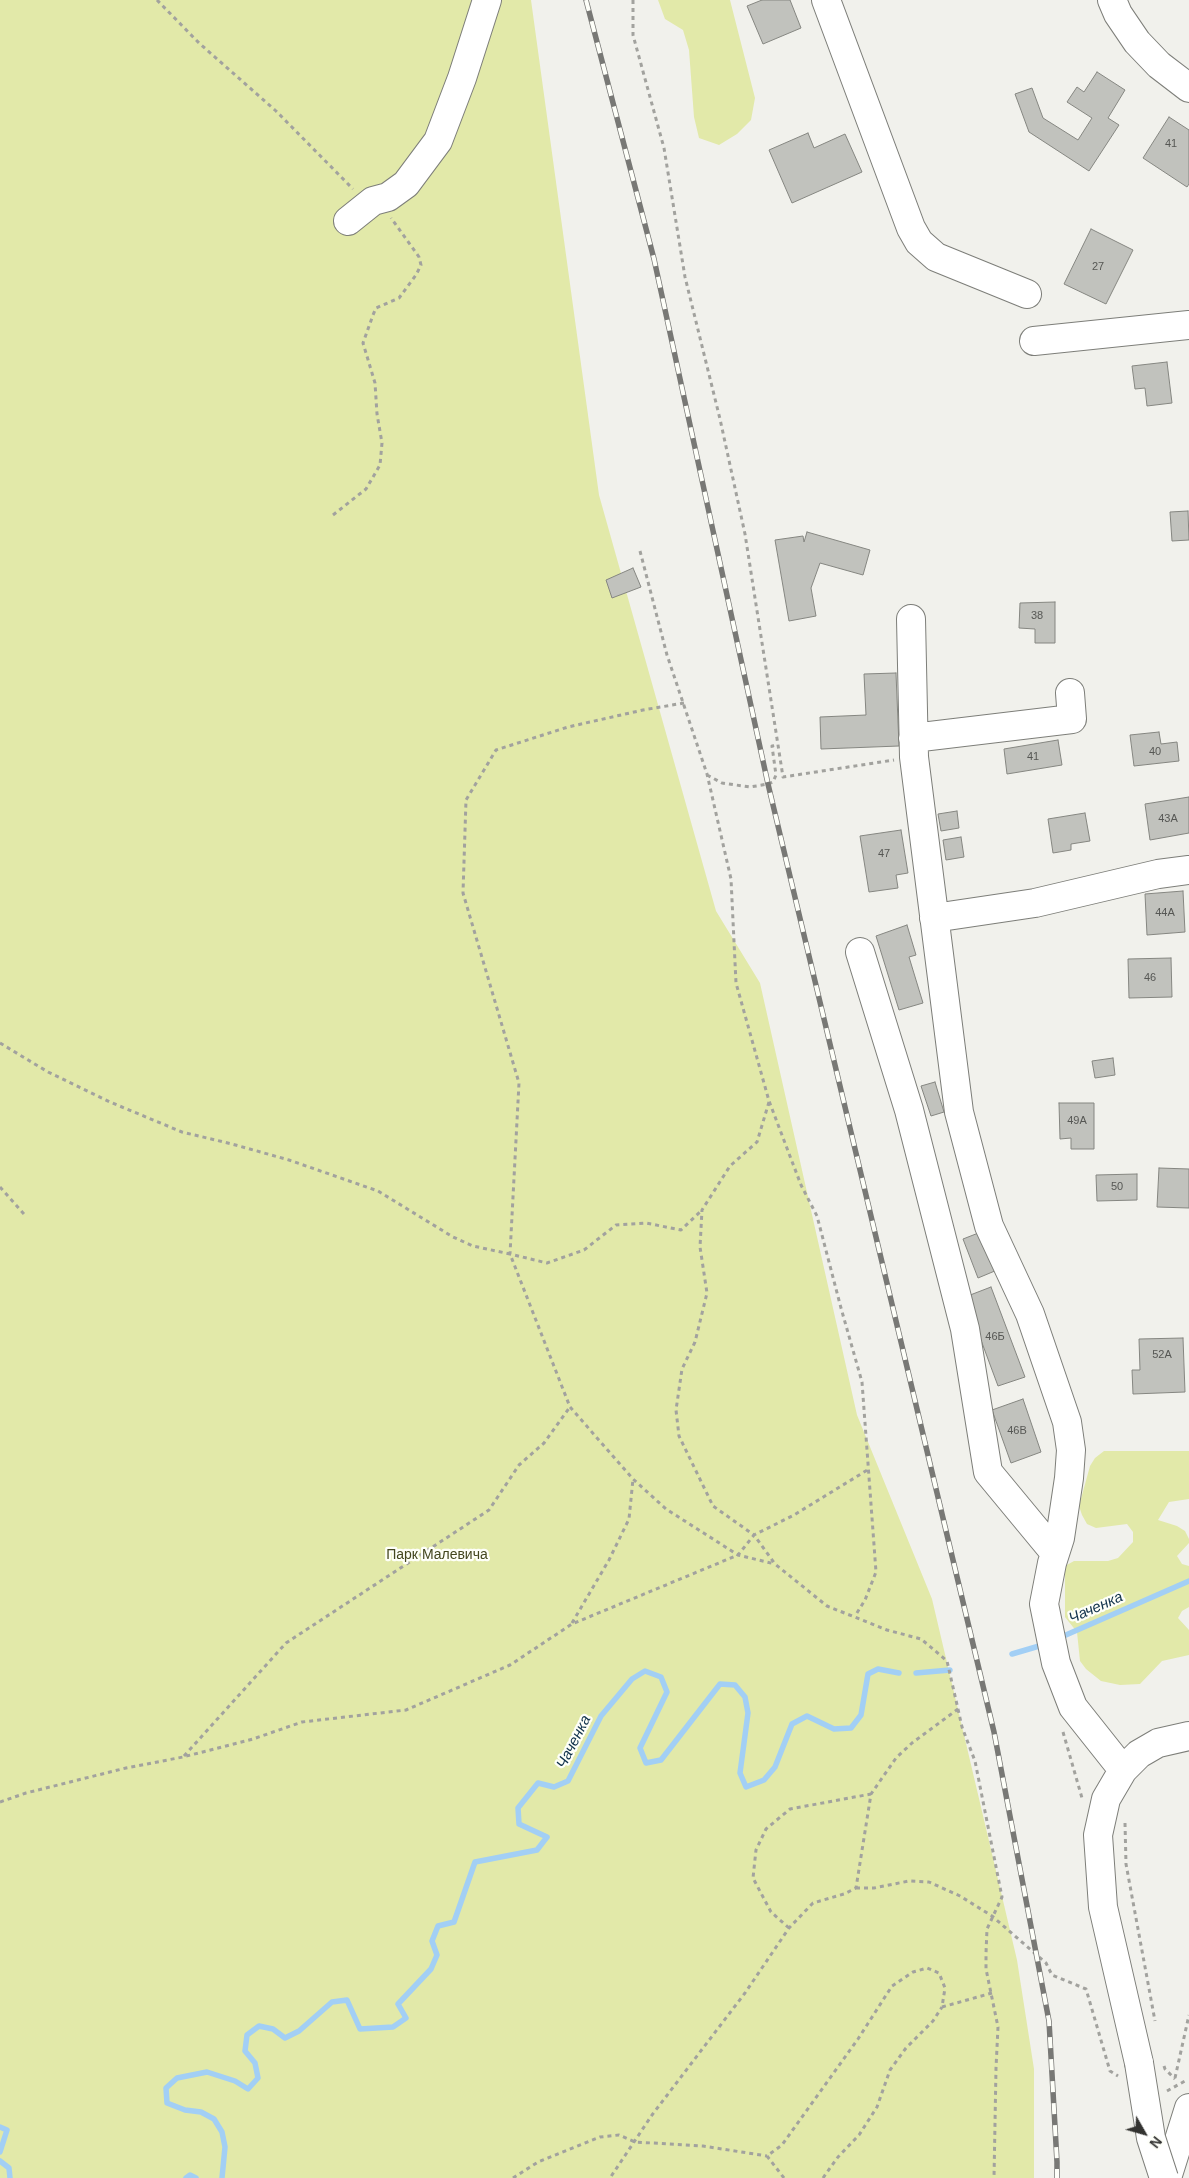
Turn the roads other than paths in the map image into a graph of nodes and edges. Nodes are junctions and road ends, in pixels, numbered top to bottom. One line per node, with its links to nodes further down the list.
1 (487, 0): 5 (street)
2 (826, 0): 6 (street)
3 (1112, 0): 4 (street)
4 (1189, 88)
5 (348, 221)
6 (1027, 294)
7 (1189, 325): 8 (street)
8 (1034, 341)
9 (911, 619): 11 (street)
10 (1070, 693): 11 (street)
11 (914, 747): 13 (street)
12 (1189, 870): 13 (street)
13 (934, 918): 15 (street)
14 (860, 952): 15 (street)
15 (1055, 1553): 17 (street)
16 (1189, 1736): 17 (street)
17 (1123, 1770): 20 (street, bridge)
18 (1189, 2108): 20 (street)
19 (1189, 2125): 20 (street)
20 (1168, 2172)

